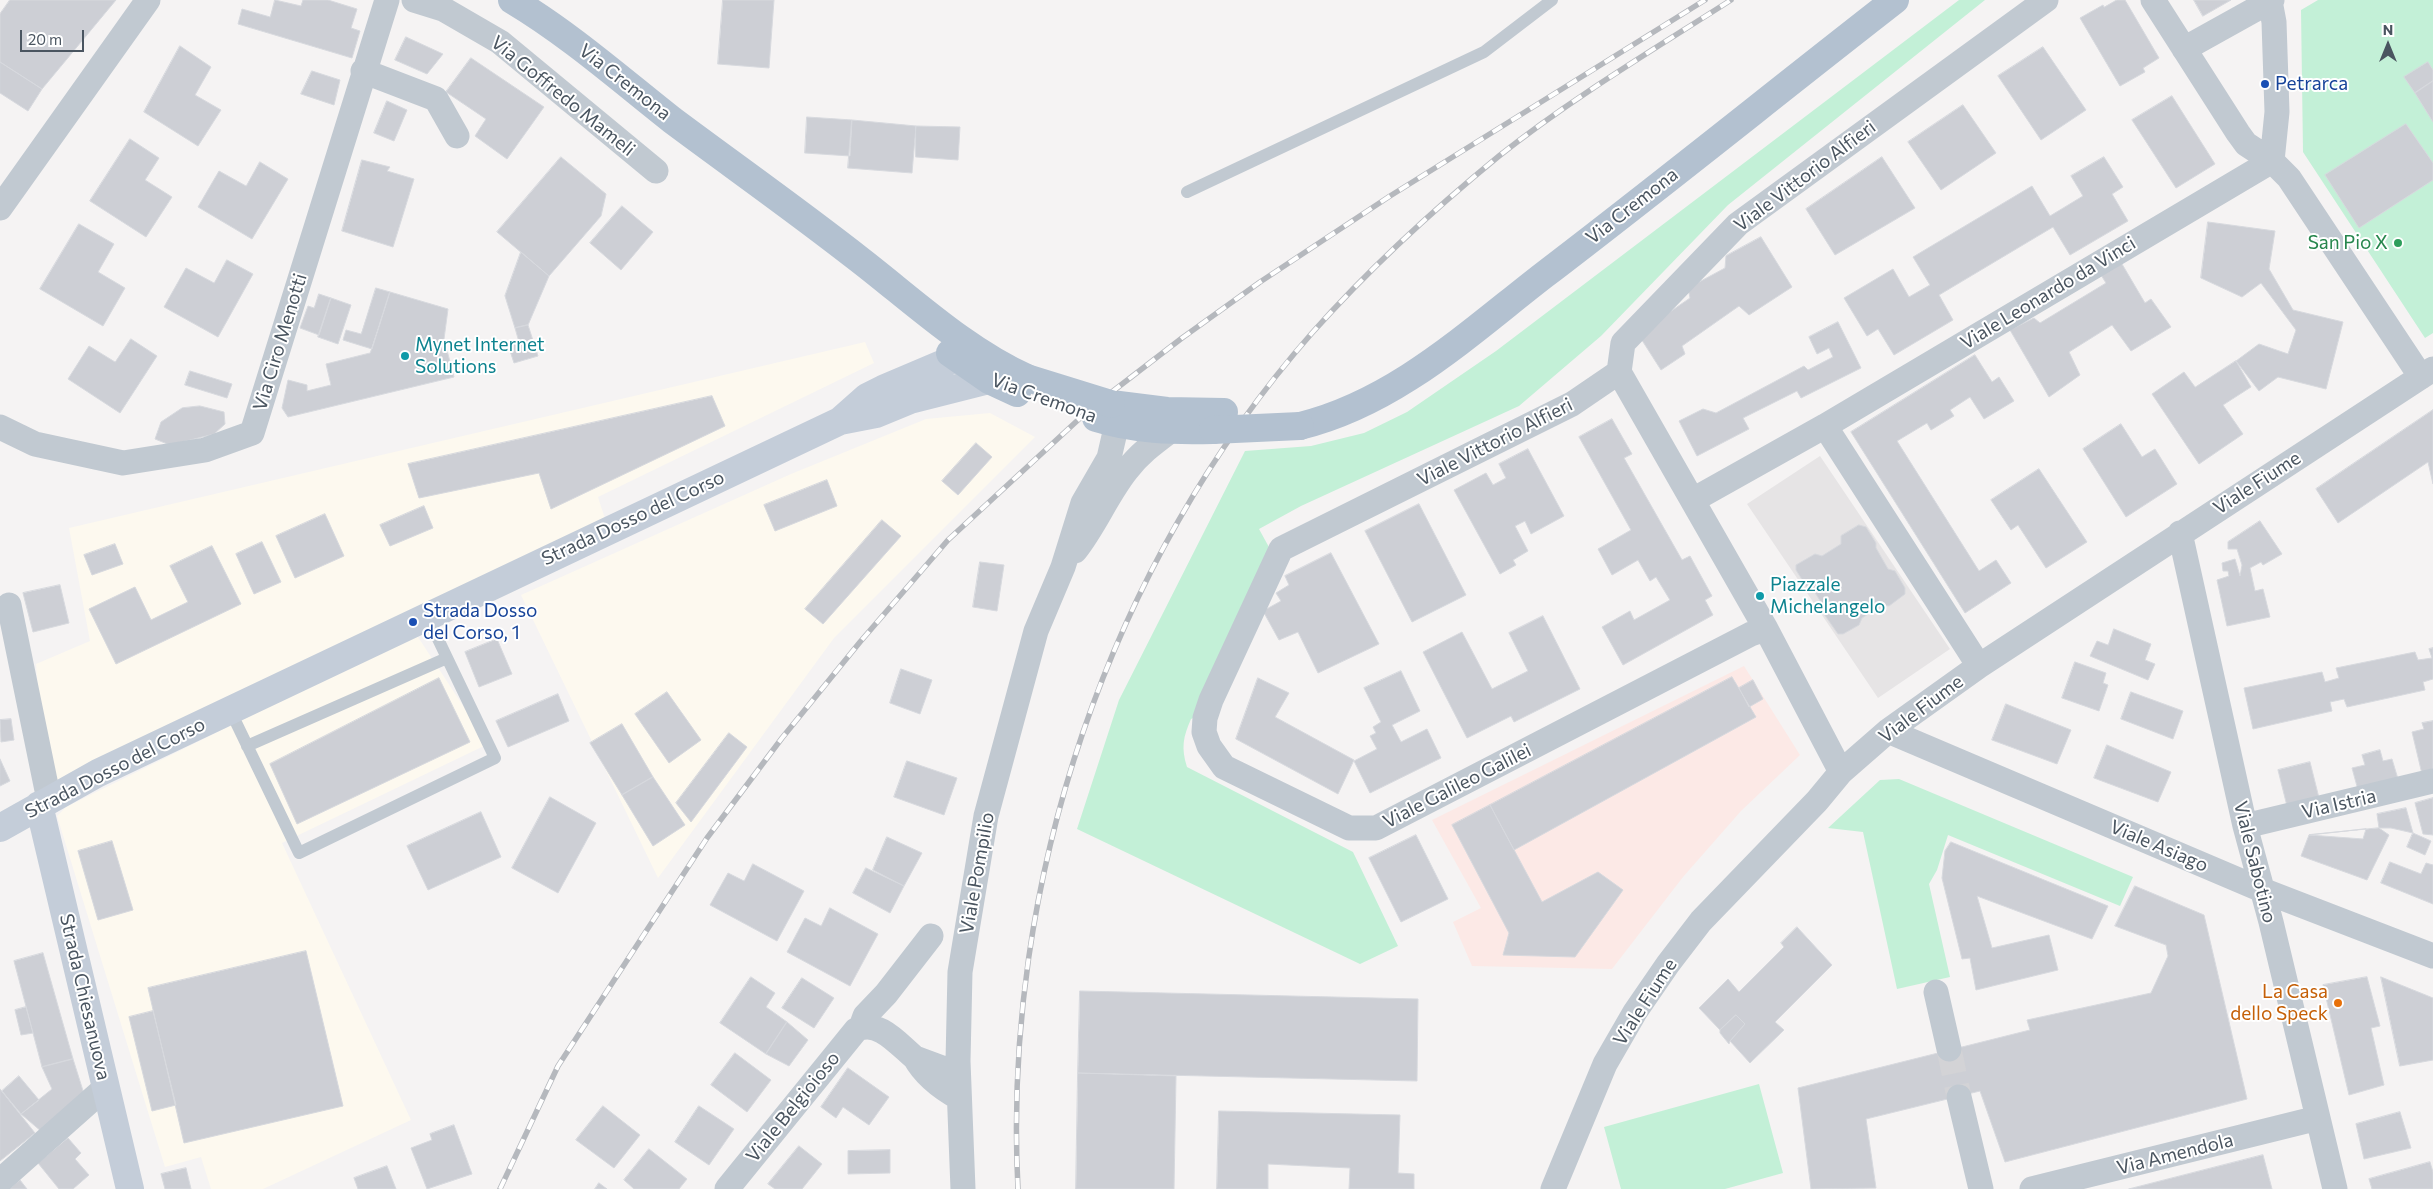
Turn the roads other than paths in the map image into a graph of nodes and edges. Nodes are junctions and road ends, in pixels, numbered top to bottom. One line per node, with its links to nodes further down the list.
1 (148, 0): 16 (street)
2 (387, 0): 11 (street, Via Ciro Menotti)
3 (414, 0): 14 (street, Via Goffredo Mameli)
4 (512, 0): 17 (main road, Via Cremona)
5 (1552, 0): 15 (lane)
6 (1894, 0): 25 (main road, Via Cremona)
7 (2046, 0): 19 (street, Viale Vittorio Alfieri)
8 (2153, 0): 10 (street)
9 (2271, 1): 10 (street); 13 (street)
10 (2184, 49): 13 (street)
11 (363, 71): 12 (street); 27 (street, Via Ciro Menotti)
12 (457, 136)
13 (2272, 160): 20 (street); 26 (street, Viale Leonardo da Vinci)
14 (656, 171)
15 (1186, 192)
16 (0, 208)
17 (902, 304): 18 (main road, Via Cremona); 18 (main road, Via Cremona)
18 (963, 347): 21 (main road, Via Cremona); 22 (main road, Via Cremona); 24 (main road, Strada Dosso del Corso)
19 (1619, 372): 29 (street); 31 (street, Viale Vittorio Alfieri)
20 (2427, 373): 30 (street, Viale Fiume)
21 (989, 380): 22 (main road, Via Cremona); 24 (main road, Strada Dosso del Corso)
22 (1022, 385): 23 (main road, Via Cremona, bridge)
23 (1111, 413): 25 (main road, Via Cremona); 28 (main road, Via Cremona); 32 (street, Viale Pompilio)
24 (840, 420): 34 (main road, Strada Dosso del Corso)
25 (1218, 421): 28 (main road, Via Cremona)
26 (1825, 426): 29 (street); 37 (street)
27 (0, 427)
28 (1170, 431): 32 (street, Viale Pompilio)
29 (1693, 500): 35 (street)
30 (2180, 533): 37 (street, Viale Fiume); 44 (street, Viale Sabotino)
31 (1281, 549): 35 (street, Viale Galileo Galilei)
32 (1063, 567): 53 (street, Viale Pompilio)
33 (9, 605): 43 (street)
34 (426, 616): 36 (lane); 38 (main road, Strada Dosso del Corso)
35 (1766, 629): 41 (street)
36 (447, 658): 40 (lane); 40 (lane)
37 (1979, 666): 39 (street, Viale Fiume)
38 (230, 710): 40 (lane); 43 (main road, Strada Dosso del Corso)
39 (1888, 731): 41 (street, Viale Fiume); 46 (street, Viale Asiago)
40 (247, 746)
41 (1841, 772): 62 (street, Viale Fiume)
42 (2433, 781): 44 (street, Via Istria)
43 (44, 802): 45 (main road, Strada Dosso del Corso); 54 (main road, Strada Chiesanuova)
44 (2245, 826): 46 (street, Viale Sabotino)
45 (0, 828)
46 (2262, 890): 48 (street, Viale Asiago); 57 (street, Viale Sabotino)
47 (931, 936): 50 (street, Viale Belgioioso)
48 (2433, 956)
49 (1936, 992): 51 (street)
50 (871, 1029): 52 (street); 60 (street, Viale Belgioioso)
51 (1949, 1049)
52 (915, 1058): 53 (street); 56 (street)
53 (958, 1069): 56 (street, Viale Pompilio)
54 (106, 1087): 58 (street); 59 (main road, Strada Chiesanuova)
55 (1959, 1097): 63 (street)
56 (959, 1098): 61 (street, Viale Pompilio)
57 (2318, 1118): 64 (street, Via Amendola); 65 (street, Viale Sabotino)
58 (0, 1181)
59 (130, 1189)
60 (727, 1189)
61 (963, 1189)
62 (1552, 1189)
63 (1981, 1189)
64 (2032, 1189)
65 (2335, 1189)

